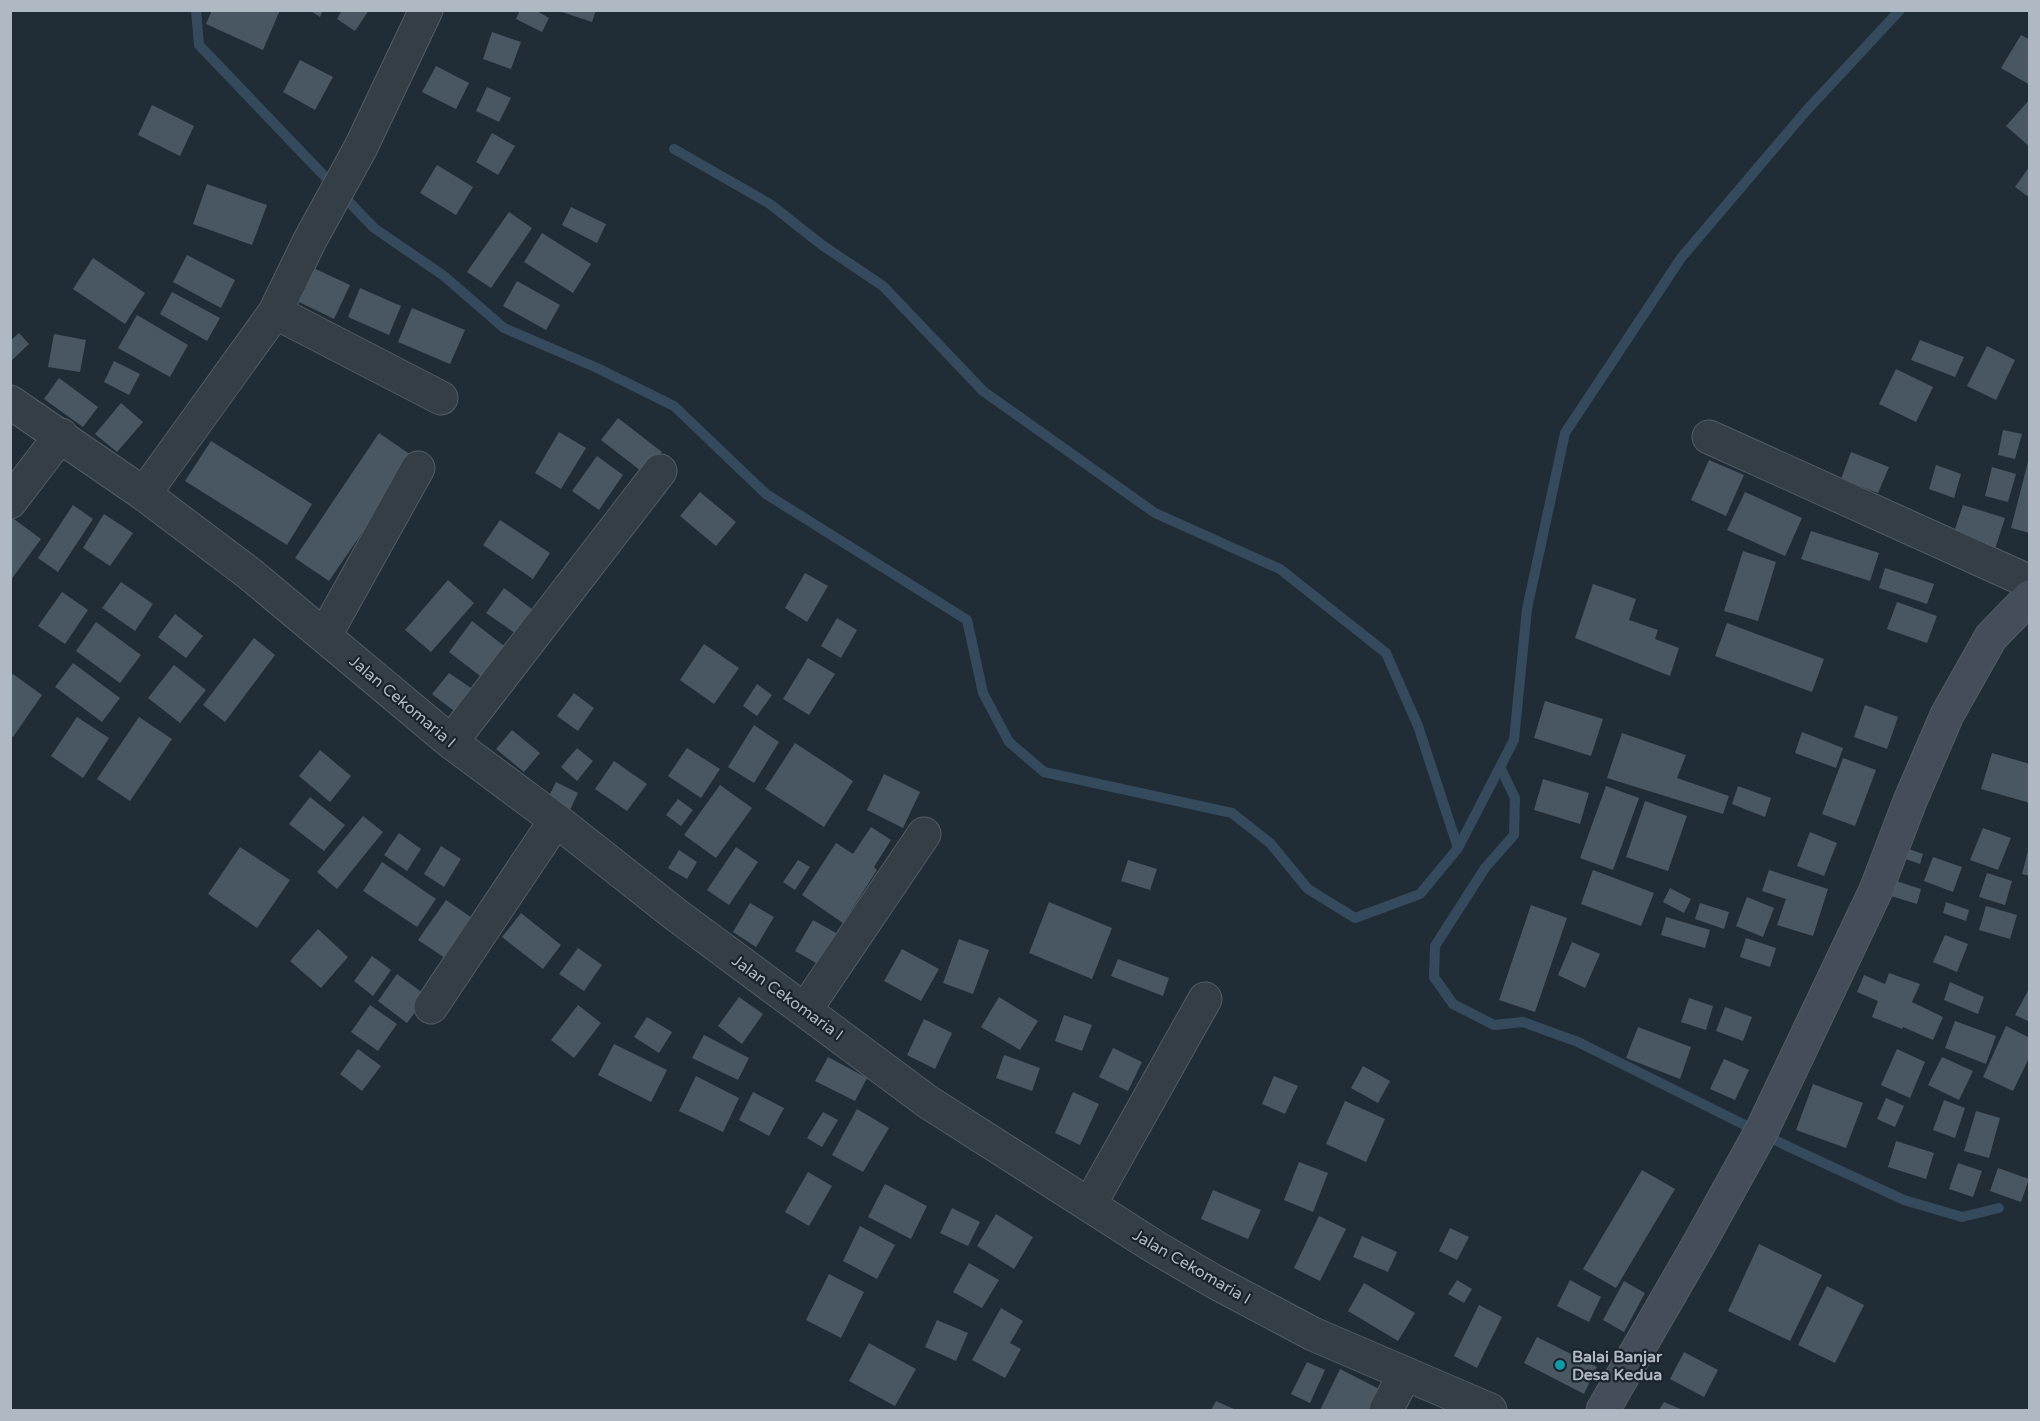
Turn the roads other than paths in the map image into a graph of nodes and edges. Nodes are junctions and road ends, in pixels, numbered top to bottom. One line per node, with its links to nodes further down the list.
1 (426, 10): 2 (street)
2 (275, 312): 3 (street); 9 (street)
3 (441, 398)
4 (10, 402): 5 (street, Jalan Cekomaria I)
5 (61, 435): 9 (street, Jalan Cekomaria I); 10 (street)
6 (1709, 437): 11 (street)
7 (418, 468): 13 (street)
8 (660, 471): 14 (street)
9 (144, 494): 13 (street, Jalan Cekomaria I)
10 (10, 502)
11 (2030, 582)
12 (2024, 610): 24 (street)
13 (325, 635): 14 (street, Jalan Cekomaria I)
14 (451, 742): 15 (street, Jalan Cekomaria I)
15 (556, 820): 18 (street); 19 (street, Jalan Cekomaria I)
16 (924, 834): 19 (street)
17 (1205, 999): 20 (street)
18 (431, 1007)
19 (805, 1010): 20 (street, Jalan Cekomaria I)
20 (1090, 1204): 21 (street, Jalan Cekomaria I)
21 (1405, 1374): 22 (street); 23 (street, Jalan Cekomaria I)
22 (1386, 1410)
23 (1490, 1410)
24 (1602, 1410)

